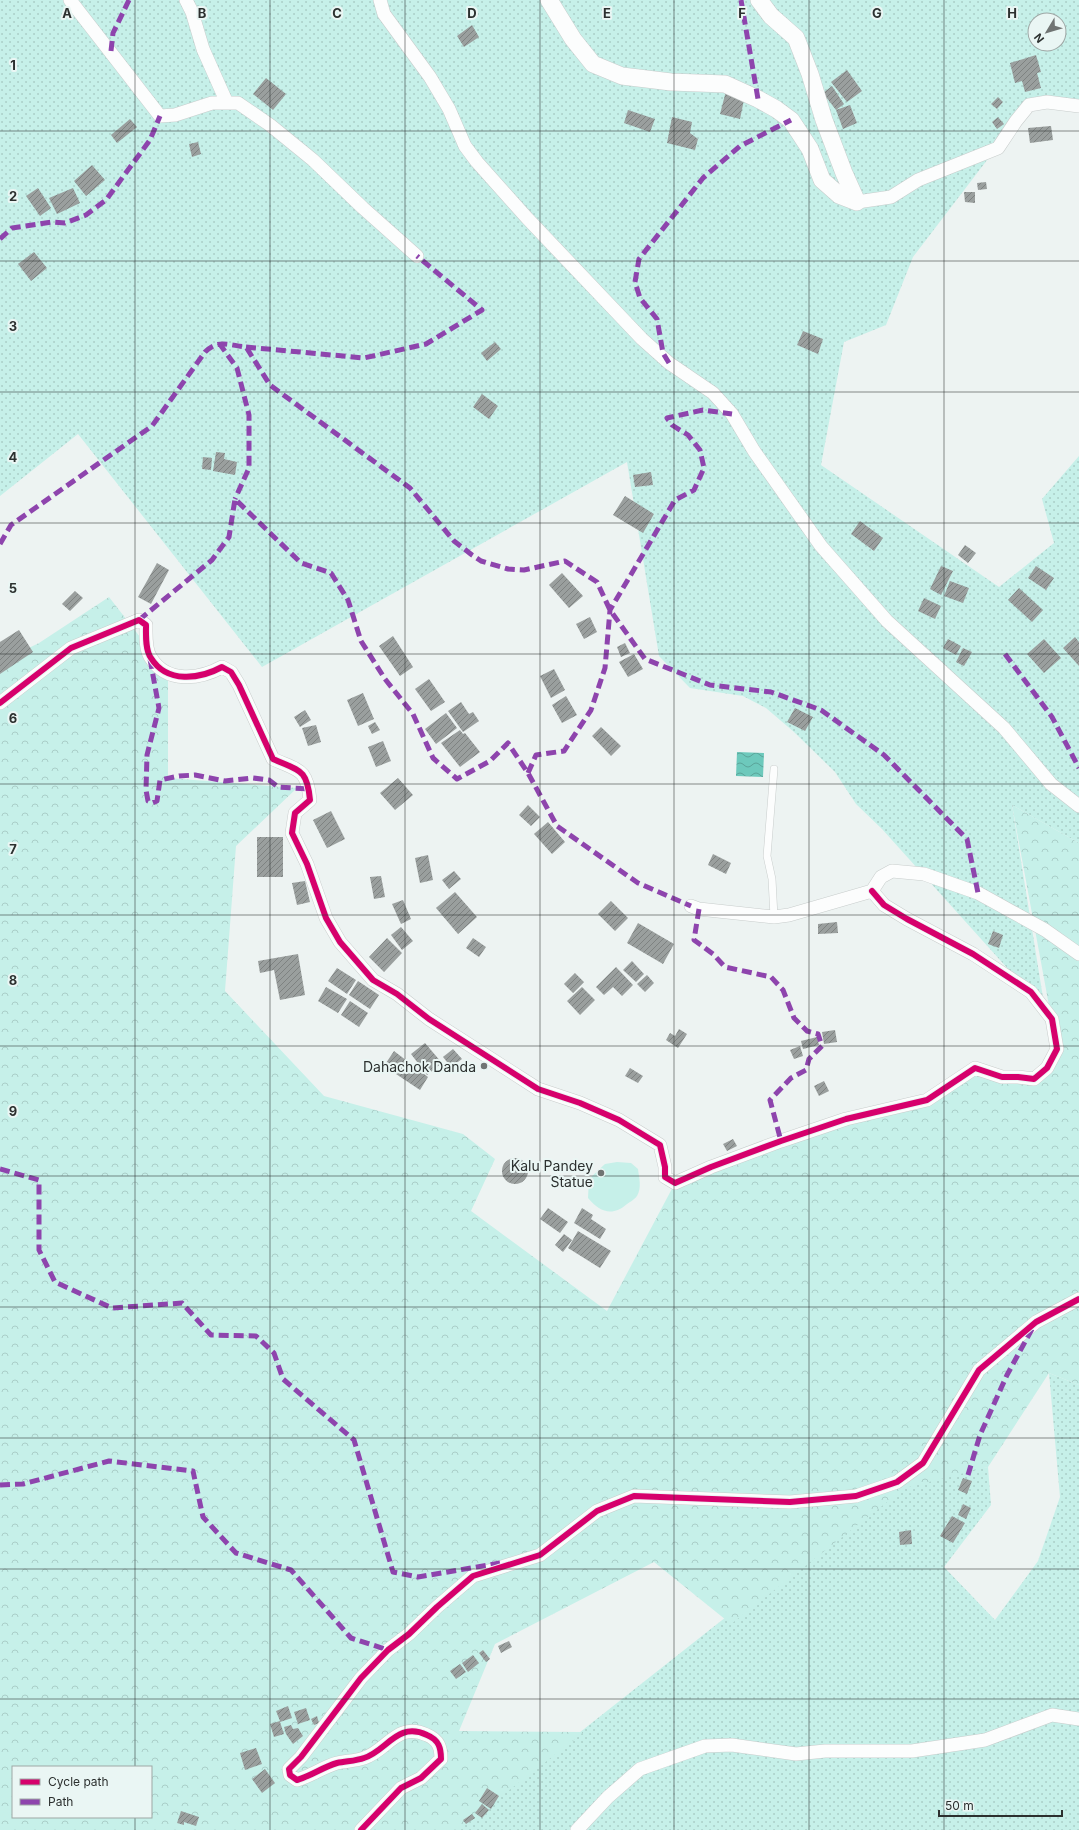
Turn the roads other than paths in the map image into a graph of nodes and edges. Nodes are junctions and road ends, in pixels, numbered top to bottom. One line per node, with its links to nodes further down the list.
1 (70, 0): 6 (street)
2 (186, 0): 6 (street)
3 (380, 0): 12 (street)
4 (549, 0): 8 (street)
5 (760, 0): 8 (street)
6 (227, 103): 9 (street)
7 (1079, 106): 8 (street)
8 (857, 202)
9 (417, 256)
10 (0, 703): 13 (street)
11 (774, 769): 15 (lane)
12 (1079, 806)
13 (872, 891): 15 (street); 16 (street)
14 (691, 906): 15 (street)
15 (774, 916)
16 (1079, 954)
17 (1079, 1299): 19 (street)
18 (1079, 1719): 20 (street)
19 (361, 1830)
20 (577, 1830)

